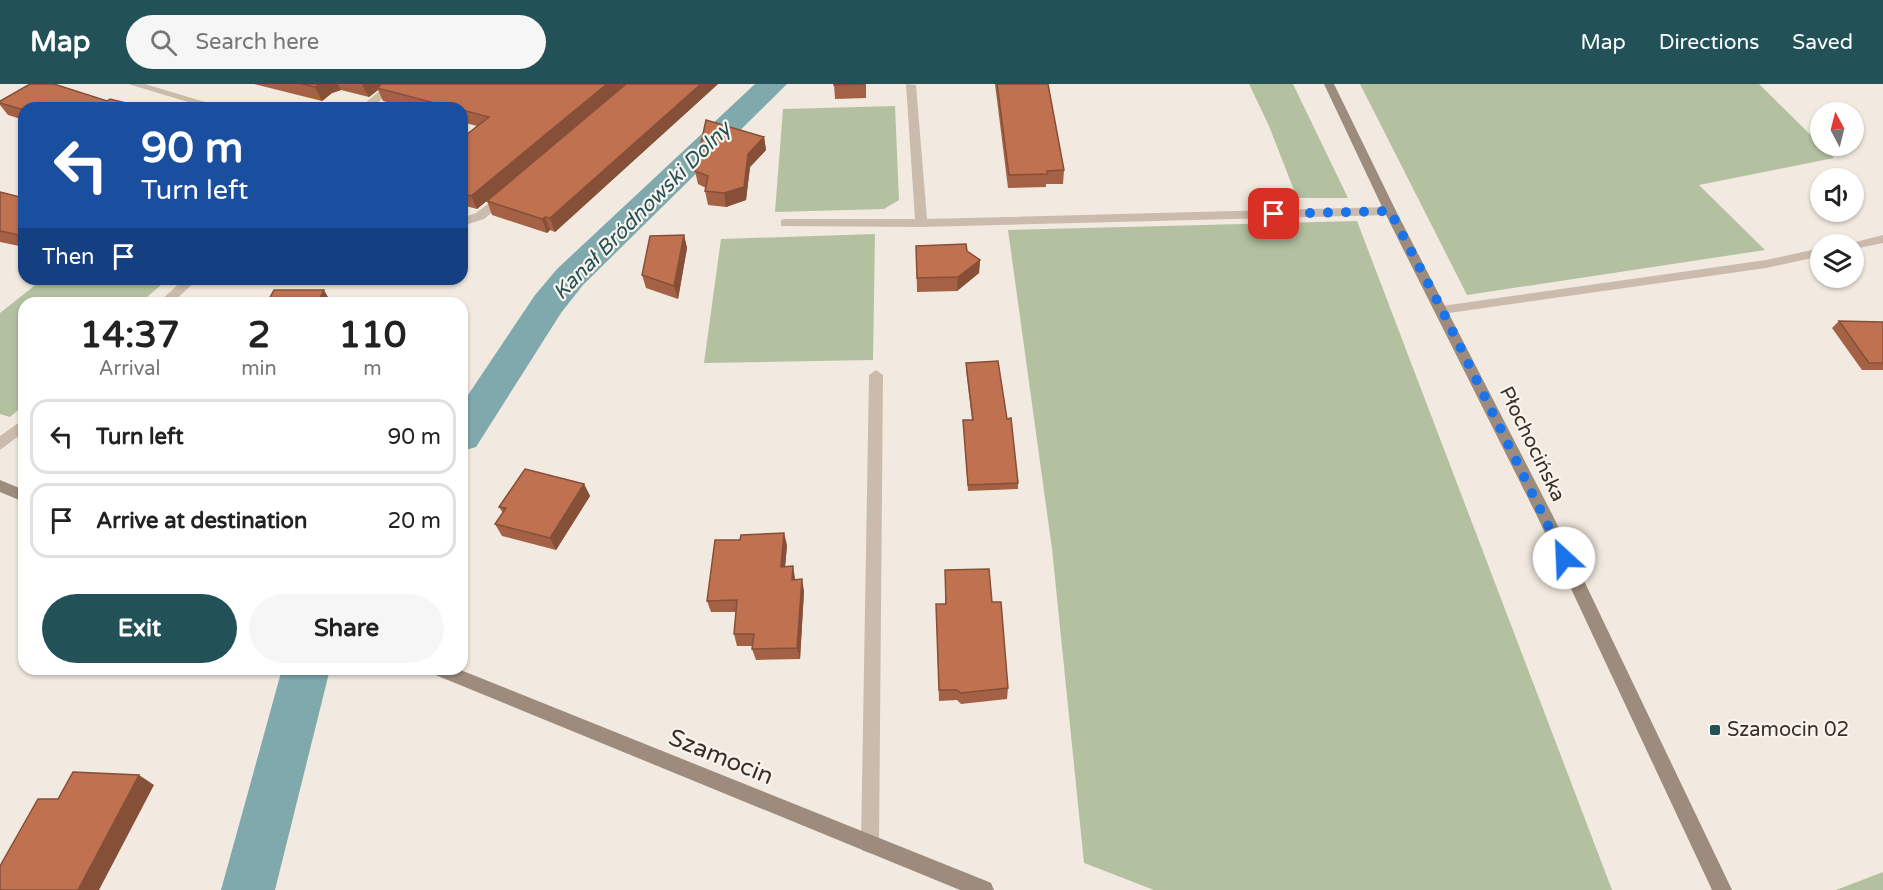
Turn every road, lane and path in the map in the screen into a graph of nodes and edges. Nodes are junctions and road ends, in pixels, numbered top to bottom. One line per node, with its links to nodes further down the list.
1 (133, 84): 5 (lane)
2 (395, 84): 6 (lane)
3 (1329, 84): 8 (main road, Płochocińska)
4 (911, 85): 11 (lane)
5 (198, 102)
6 (372, 102)
7 (514, 187): 9 (lane)
8 (1390, 211): 11 (lane); 17 (main road, Płochocińska)
9 (468, 220)
10 (785, 223): 11 (lane)
11 (921, 223)
12 (1883, 239): 13 (lane)
13 (1864, 243)
14 (1810, 254): 17 (lane)
15 (185, 285): 16 (lane)
16 (171, 297)
17 (1442, 310): 26 (main road, Płochocińska)
18 (876, 375): 24 (lane)
19 (18, 429): 20 (lane)
20 (0, 444)
21 (0, 486): 22 (main road)
22 (18, 494)
23 (454, 675): 24 (main road, Szamocin)
24 (870, 844): 25 (main road, Szamocin)
25 (984, 890)
26 (1722, 890)

